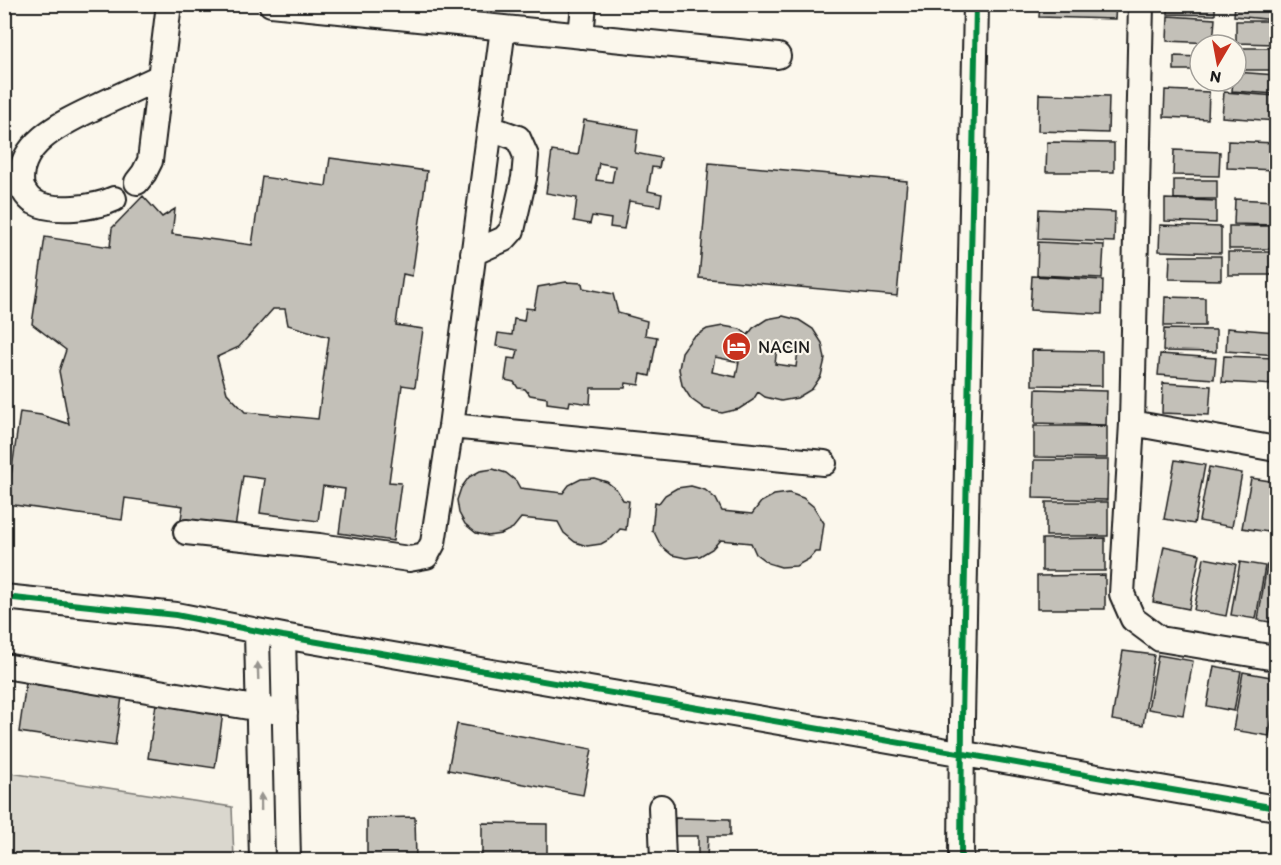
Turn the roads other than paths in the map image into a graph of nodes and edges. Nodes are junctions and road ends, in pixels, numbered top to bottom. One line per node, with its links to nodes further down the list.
1 (169, 4): 9 (street)
2 (271, 4): 6 (street)
3 (584, 4): 7 (street)
4 (976, 4): 26 (street)
5 (1141, 4): 14 (street)
6 (503, 28): 7 (street); 10 (street)
7 (581, 36): 8 (street)
8 (778, 56)
9 (160, 76): 11 (street); 12 (street)
10 (490, 128): 13 (street); 13 (street)
11 (137, 182)
12 (114, 199)
13 (473, 254): 15 (street)
14 (1132, 423): 16 (street); 22 (street)
15 (451, 426): 17 (street); 18 (street)
16 (1276, 449)
17 (824, 463)
18 (186, 532)
19 (4, 597): 20 (street)
20 (257, 632): 21 (street); 24 (street, one-way to 20)
21 (283, 636): 25 (street); 26 (street)
22 (1276, 658)
23 (4, 666): 24 (street)
24 (260, 709): 25 (street); 29 (street, one-way to 24)
25 (285, 713): 30 (street)
26 (961, 753): 28 (street); 32 (street)
27 (661, 807): 31 (street)
28 (1276, 808)
29 (262, 861)
30 (288, 861)
31 (663, 861)
32 (961, 861)

